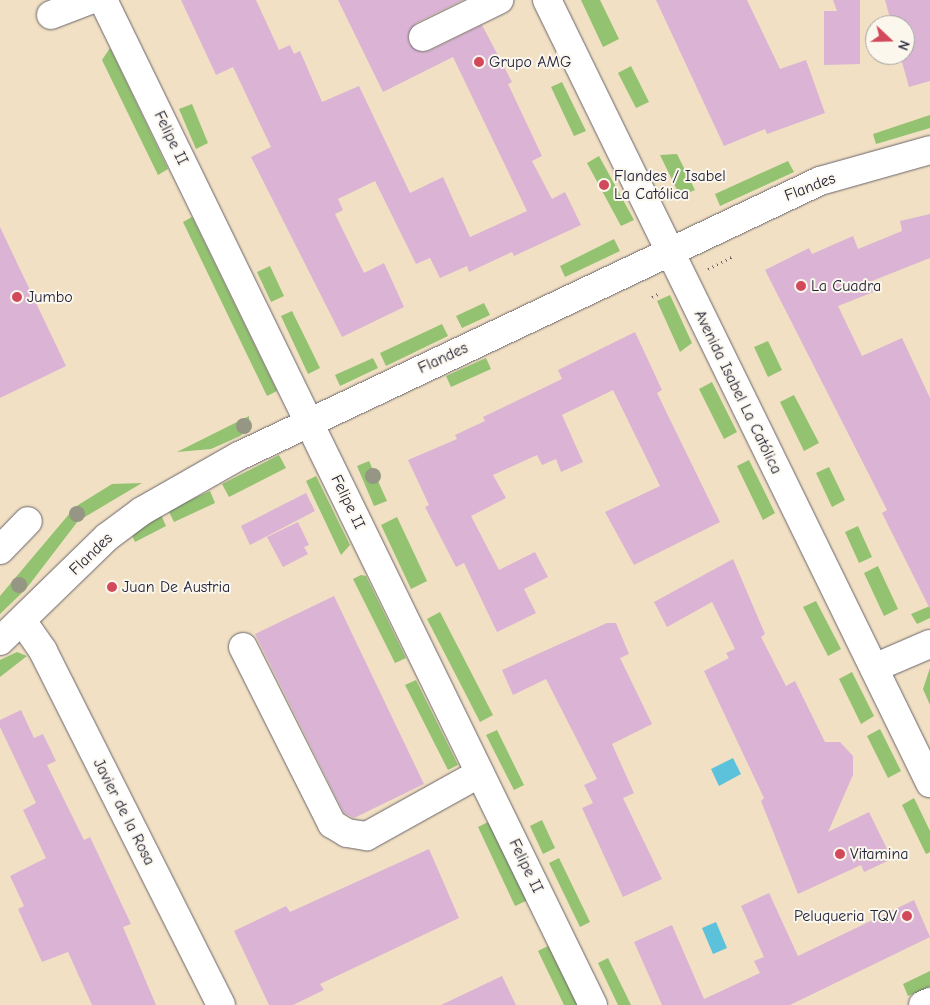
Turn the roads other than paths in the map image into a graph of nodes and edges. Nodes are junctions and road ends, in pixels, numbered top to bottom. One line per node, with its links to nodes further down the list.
1 (90, 0): 5 (street)
2 (103, 0): 9 (street, Felipe II)
3 (499, 0): 6 (street)
4 (547, 0): 8 (street, Avenida Isabel La Católica)
5 (51, 15)
6 (423, 37)
7 (930, 150): 8 (street, Flandes)
8 (669, 250): 9 (street, Flandes); 16 (street, Avenida Isabel La Católica)
9 (309, 421): 12 (street, Flandes); 17 (street, Felipe II)
10 (28, 521): 11 (street)
11 (0, 550)
12 (23, 622): 13 (street, Flandes); 20 (street, Javier de la Rosa)
13 (0, 641)
14 (930, 644): 16 (street)
15 (243, 647): 17 (street)
16 (874, 668): 18 (street, Avenida Isabel La Católica)
17 (480, 772): 21 (street, Felipe II)
18 (930, 783)
19 (930, 1002): 22 (street)
20 (221, 1005)
21 (593, 1005)
22 (923, 1005)

